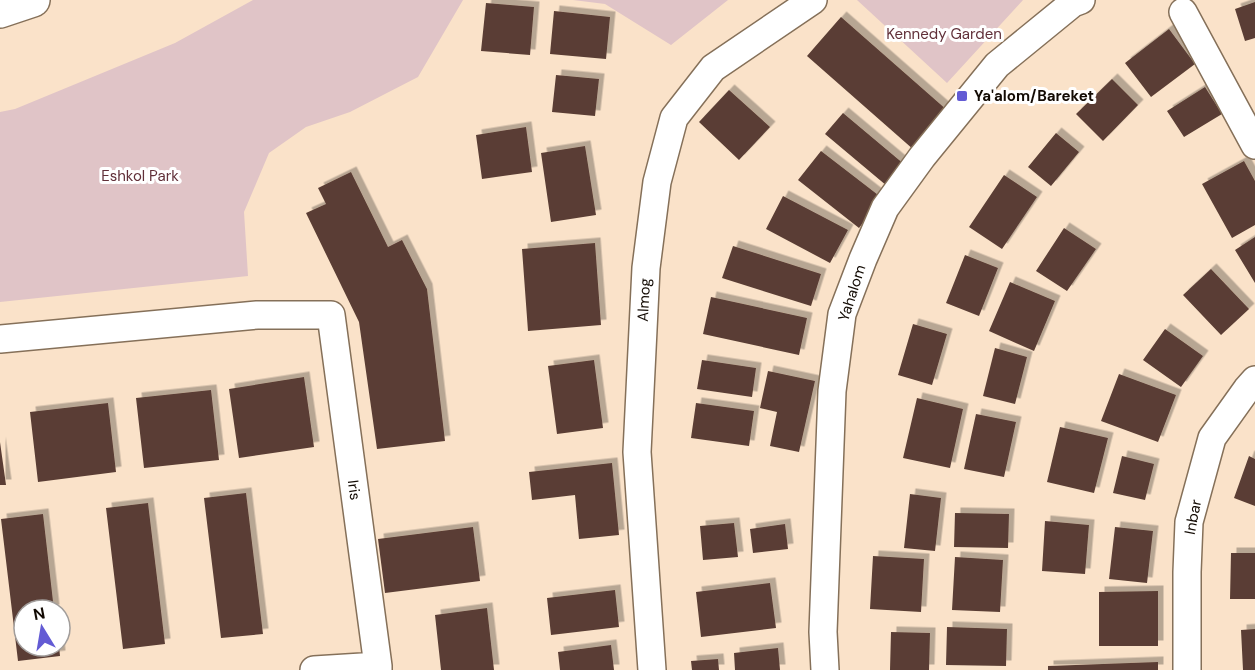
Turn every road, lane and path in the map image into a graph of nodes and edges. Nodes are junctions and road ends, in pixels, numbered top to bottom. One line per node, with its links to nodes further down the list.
1 (33, 0): 4 (main road)
2 (813, 0): 11 (street, Almog)
3 (1081, 0): 12 (street, Yahalom)
4 (0, 11)
5 (1183, 12): 6 (street)
6 (1255, 145)
7 (0, 339): 9 (street, Iris)
8 (1255, 380): 13 (street, Inbar)
9 (378, 668): 10 (street)
10 (314, 670)
11 (652, 670)
12 (825, 670)
13 (1187, 670)

